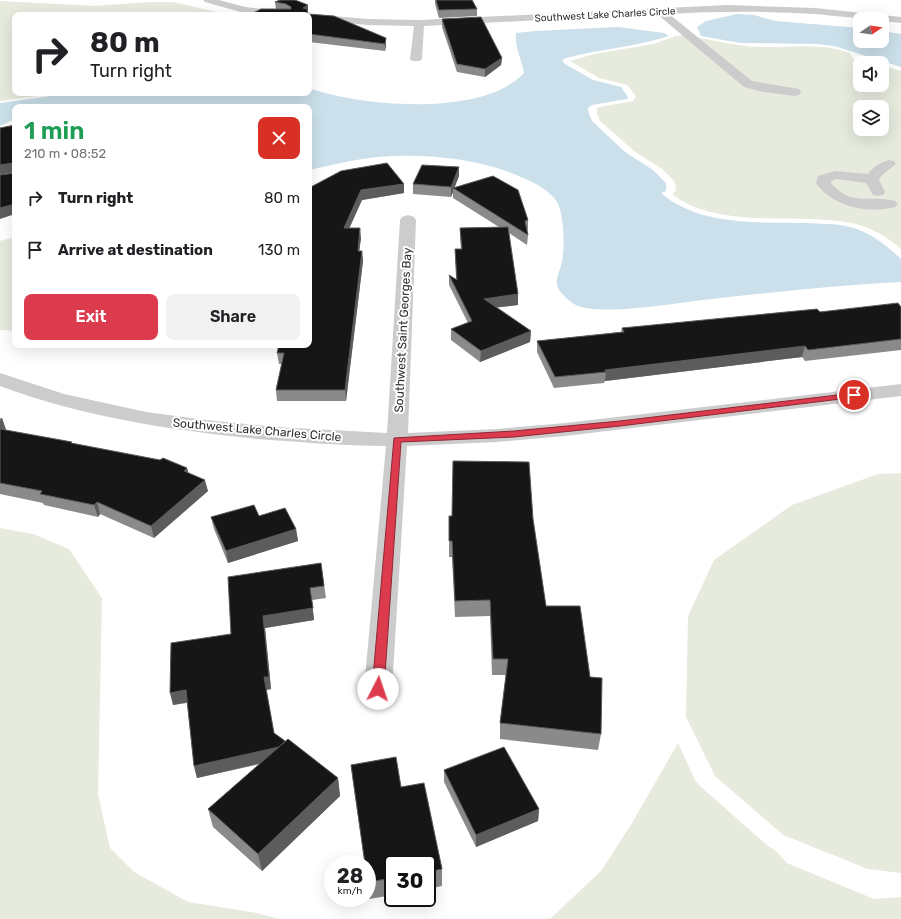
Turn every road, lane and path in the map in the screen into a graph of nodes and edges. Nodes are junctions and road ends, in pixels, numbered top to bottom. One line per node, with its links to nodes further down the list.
1 (208, 0): 3 (street)
2 (658, 11): 5 (street, Southwest Lake Charles Circle); 6 (street, Southwest Lake Charles Circle); 8 (street)
3 (261, 12)
4 (312, 18): 6 (street, Southwest Lake Charles Circle)
5 (901, 20)
6 (419, 23): 7 (street)
7 (416, 59)
8 (795, 92)
9 (889, 164): 10 (street)
10 (873, 179): 11 (street); 11 (street)
11 (895, 208)
12 (408, 220): 15 (street, Southwest Saint Georges Bay)
13 (0, 379): 15 (street, Southwest Lake Charles Circle)
14 (901, 390): 15 (street, Southwest Lake Charles Circle)
15 (397, 440): 16 (street, Southwest Saint Georges Bay)
16 (378, 689)

